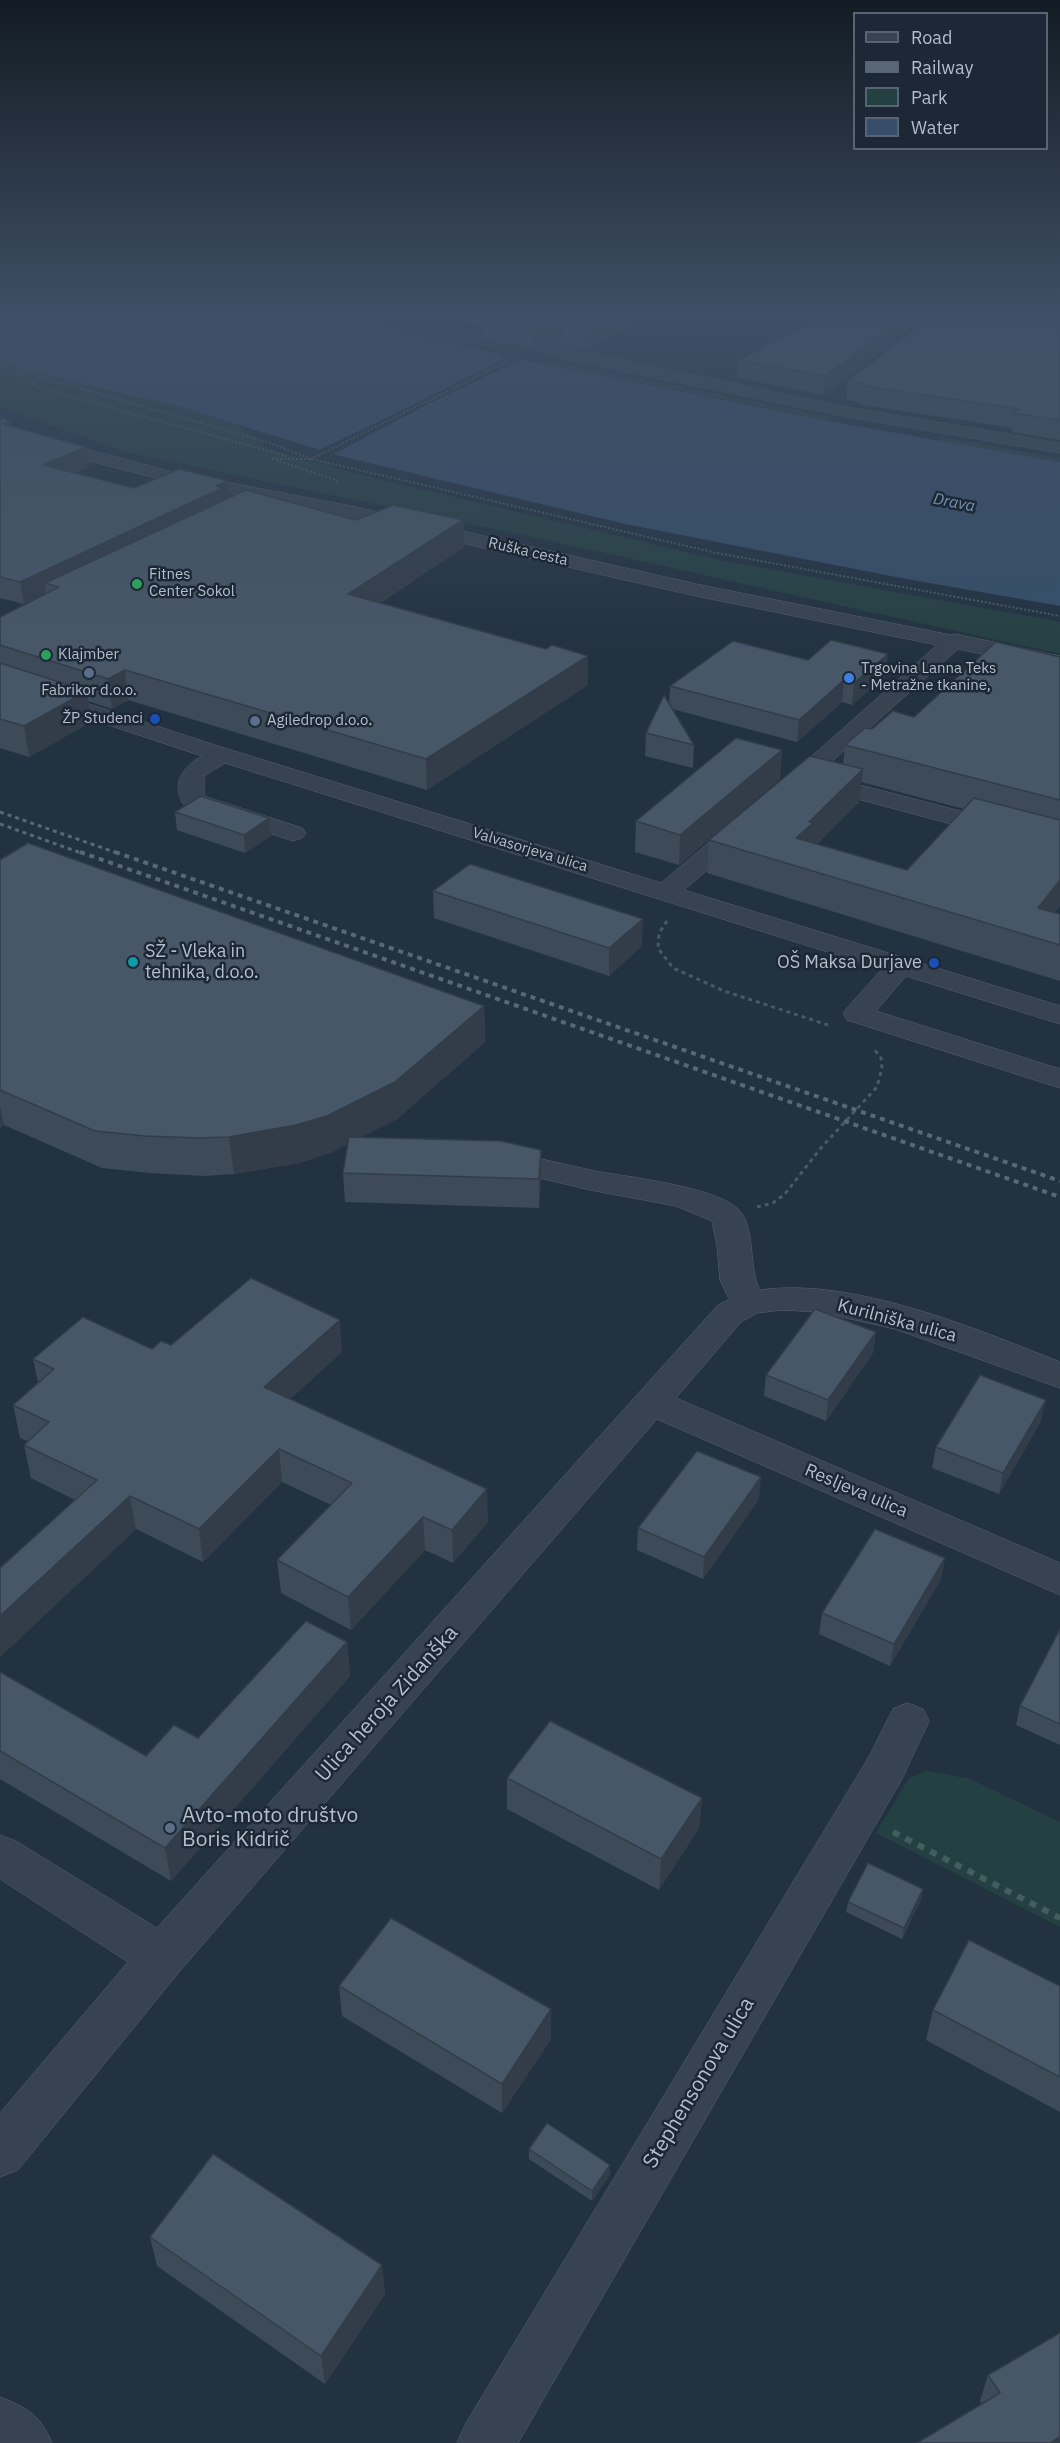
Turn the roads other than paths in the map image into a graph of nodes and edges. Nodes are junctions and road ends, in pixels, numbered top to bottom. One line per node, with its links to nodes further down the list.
1 (3, 429): 4 (street, Ruška cesta)
2 (950, 429): 3 (street)
3 (1060, 448)
4 (271, 496): 5 (street); 6 (street, Ruška cesta)
5 (247, 508)
6 (955, 640): 7 (street, Ruška cesta); 10 (street)
7 (1060, 663)
8 (0, 682): 9 (street, Valvasorjeva ulica)
9 (224, 754): 11 (street); 13 (street, Valvasorjeva ulica)
10 (802, 776): 12 (street); 13 (street)
11 (293, 833)
12 (1060, 845)
13 (666, 892): 14 (street, Valvasorjeva ulica)
14 (901, 966): 15 (street, Valvasorjeva ulica); 16 (street)
15 (1060, 1015)
16 (1060, 1079)
17 (464, 1150): 18 (street)
18 (739, 1309): 19 (street, Kurilniška ulica); 20 (street, Ulica heroja Zidanška)
19 (1060, 1376)
20 (651, 1402): 21 (street, Resljeva ulica); 24 (street, Ulica heroja Zidanška)
21 (1060, 1580)
22 (908, 1721): 28 (street, Stephensonova ulica)
23 (0, 1855): 24 (street)
24 (162, 1957): 25 (street, Ulica heroja Zidanška)
25 (0, 2152)
26 (0, 2425): 27 (street)
27 (23, 2443)
28 (486, 2443)

